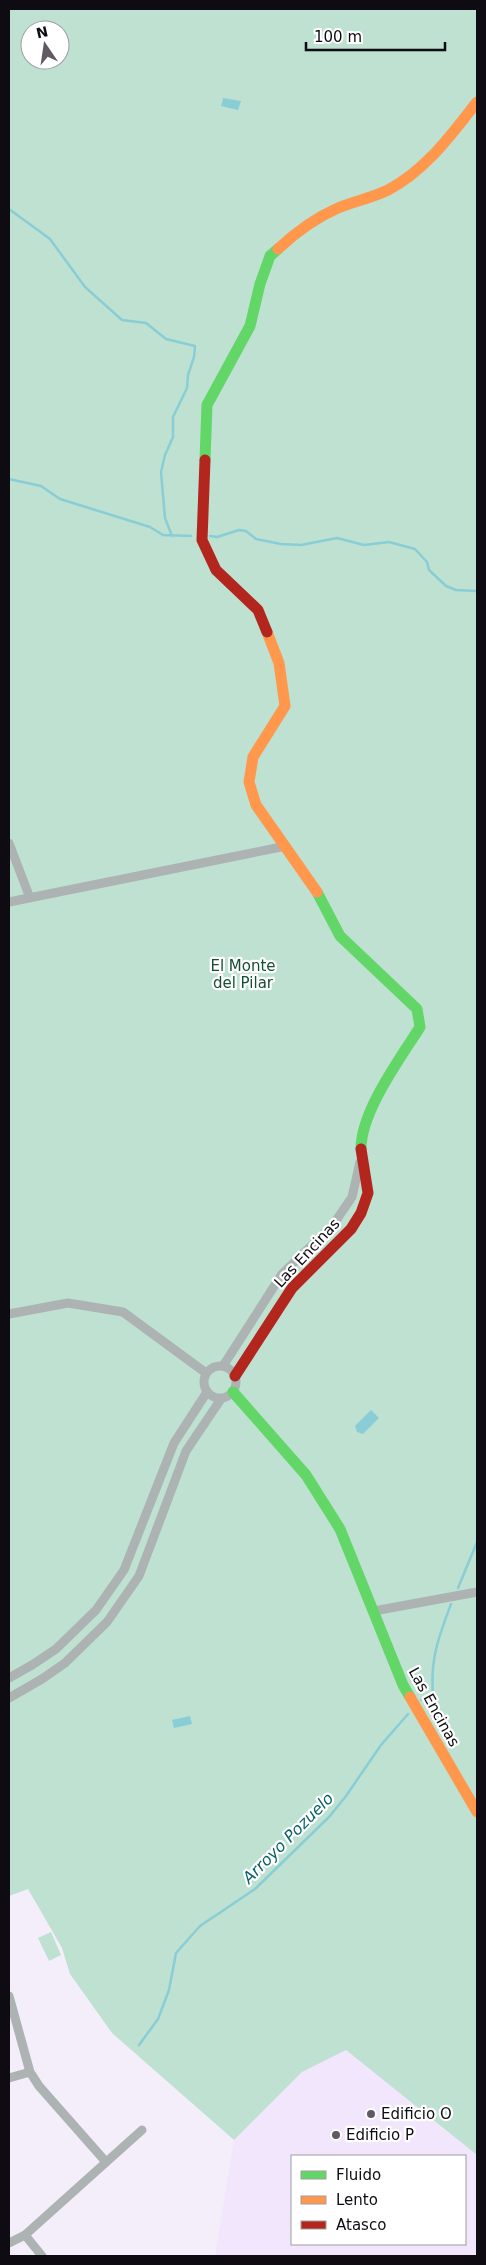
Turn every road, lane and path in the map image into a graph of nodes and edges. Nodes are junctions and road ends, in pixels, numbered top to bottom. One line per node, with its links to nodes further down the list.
1 (477, 102): 3 (street)
2 (9, 844): 4 (street)
3 (286, 846): 4 (street); 6 (street)
4 (30, 898): 5 (street)
5 (9, 902)
6 (361, 1157): 8 (street, Las Encinas); 10 (street, Las Encinas)
7 (9, 1314): 9 (street)
8 (223, 1366): 9 (street); 10 (street)
9 (206, 1373): 11 (street)
10 (235, 1376): 12 (street, Las Encinas)
11 (207, 1392): 13 (street); 16 (street)
12 (233, 1392): 13 (street); 15 (street, Las Encinas)
13 (221, 1398): 17 (street)
14 (477, 1592): 15 (street)
15 (374, 1611): 18 (street, Las Encinas)
16 (9, 1678)
17 (9, 1698)
18 (477, 1812)
19 (9, 1996): 20 (street)
20 (30, 2072): 21 (street); 23 (street)
21 (9, 2078)
22 (142, 2130): 23 (street)
23 (106, 2162): 24 (street)
24 (28, 2231): 25 (street); 26 (street)
25 (9, 2243)
26 (42, 2256)

